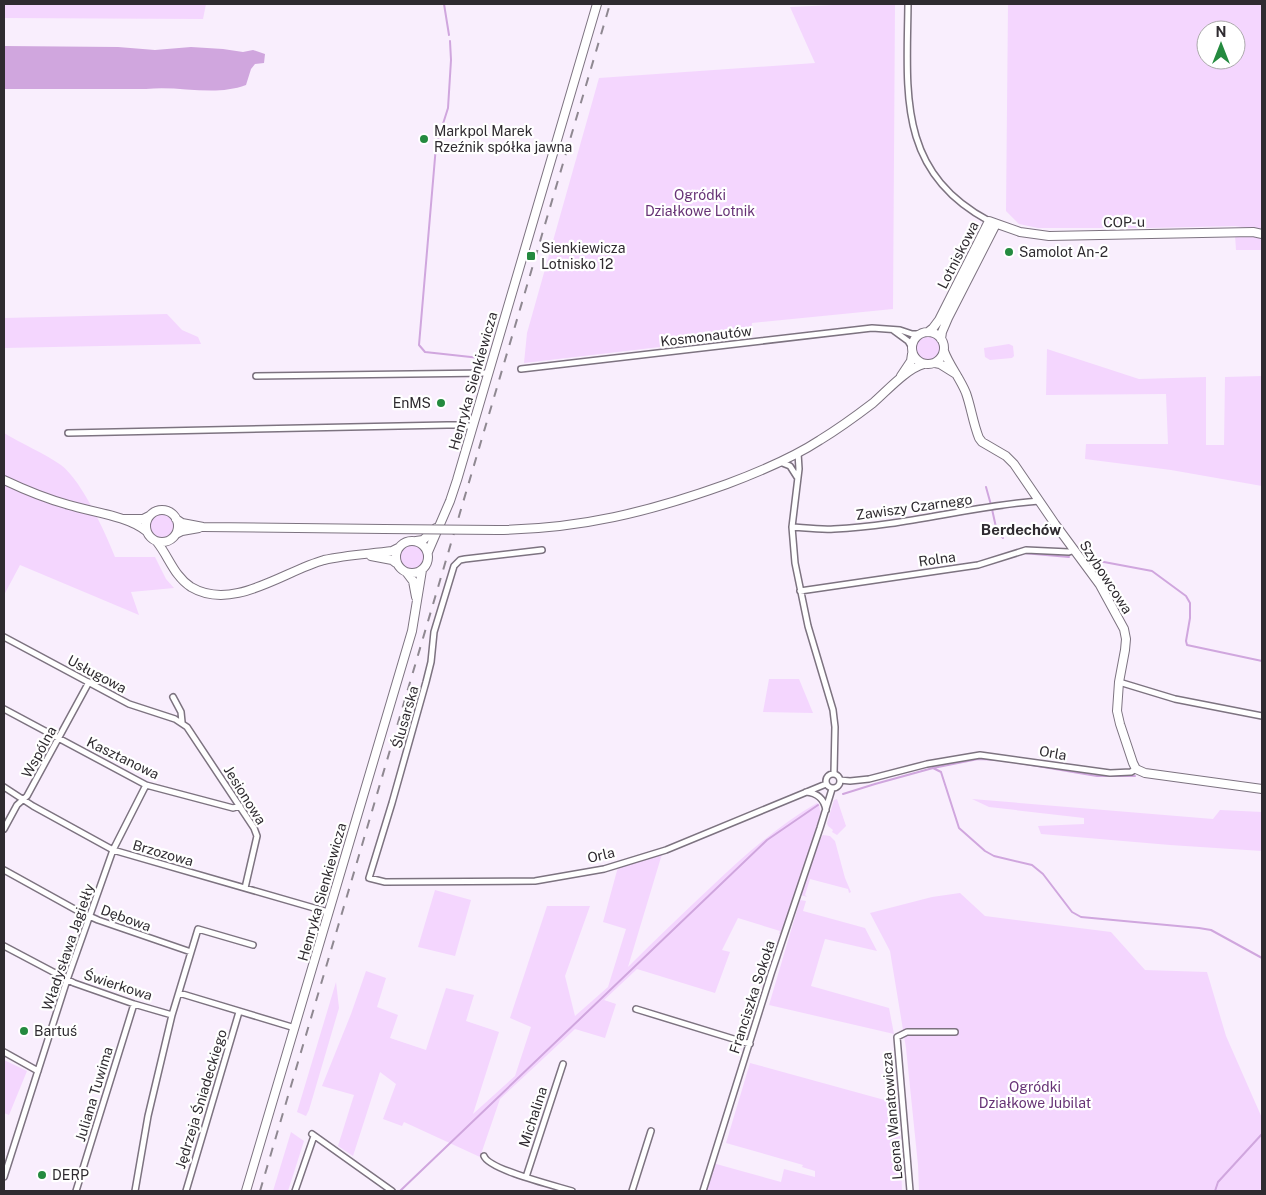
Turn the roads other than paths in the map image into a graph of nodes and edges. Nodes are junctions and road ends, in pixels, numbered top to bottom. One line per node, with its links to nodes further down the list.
1 (597, 4): 13 (main road, Henryka Sienkiewicza)
2 (908, 4): 3 (street, Lotniskowa)
3 (993, 223): 4 (main road, COP-u); 6 (main road, Lotniskowa); 7 (main road, Lotniskowa)
4 (1262, 234)
5 (892, 330): 6 (street, Kosmonautów); 8 (street); 12 (street, Kosmonautów)
6 (924, 333): 7 (main road); 8 (main road)
7 (941, 339): 9 (main road)
8 (912, 350): 11 (main road); 16 (main road)
9 (944, 351): 10 (main road); 14 (main road, Szybowcowa)
10 (935, 363): 11 (main road); 14 (main road)
11 (924, 364): 16 (main road)
12 (521, 369)
13 (488, 373): 15 (street); 17 (main road, Henryka Sienkiewicza)
14 (956, 374): 23 (main road, Szybowcowa)
15 (256, 376)
16 (900, 378): 19 (main road)
17 (472, 427): 18 (street); 28 (main road, Henryka Sienkiewicza)
18 (68, 433)
19 (798, 453): 20 (main road); 21 (street)
20 (780, 462): 21 (street); 27 (main road, bridge)
21 (797, 477): 29 (street)
22 (4, 480): 25 (main road)
23 (1040, 501): 29 (street, Zawiszy Czarnego); 36 (main road, Szybowcowa)
24 (149, 516): 25 (main road); 26 (main road); 30 (main road)
25 (121, 519): 30 (main road)
26 (176, 519): 27 (main road); 31 (main road)
27 (204, 527): 31 (main road)
28 (438, 527): 32 (main road); 37 (main road, Henryka Sienkiewicza)
29 (792, 527): 43 (street)
30 (146, 531): 33 (main road)
31 (174, 537): 33 (main road); 40 (main road)
32 (416, 541): 34 (main road); 37 (main road)
33 (157, 542): 40 (main road)
34 (398, 548): 38 (main road); 39 (main road)
35 (542, 550): 68 (street, Ślusarska)
36 (1075, 550): 43 (street, Rolna); 47 (main road, Szybowcowa)
37 (428, 552): 41 (main road)
38 (364, 555): 39 (main road); 40 (main road)
39 (396, 563): 42 (main road)
40 (171, 564)
41 (422, 570): 42 (main road); 44 (main road, Henryka Sienkiewicza)
42 (408, 573): 44 (main road, Henryka Sienkiewicza)
43 (800, 590): 54 (street)
44 (417, 599): 70 (main road, Henryka Sienkiewicza)
45 (4, 637): 46 (street, Usługowa)
46 (89, 682): 51 (street, Usługowa); 52 (street, Wspólna)
47 (1119, 682): 50 (street); 53 (main road, Szybowcowa)
48 (173, 697): 51 (street, Jesionowa)
49 (4, 709): 52 (street, Kasztanowa)
50 (1262, 716)
51 (182, 722): 63 (street, Jesionowa)
52 (59, 738): 57 (street, Kasztanowa); 62 (street, Wspólna)
53 (1136, 770): 55 (street, Orla); 60 (main road, Orla)
54 (834, 774): 55 (street); 56 (street)
55 (840, 780): 59 (street)
56 (826, 784): 59 (street); 61 (street, Orla)
57 (146, 785): 63 (street, Kasztanowa); 66 (street, Władysława Jagiełły)
58 (4, 787): 62 (street, Brzozowa)
59 (832, 789): 64 (street, Franciszka Sokoła)
60 (1262, 789)
61 (805, 792): 64 (street); 68 (street, Orla)
62 (23, 800): 65 (street, Wspólna); 66 (street, Brzozowa)
63 (240, 806): 69 (street, Jesionowa)
64 (826, 810): 83 (street, Franciszka Sokoła)
65 (4, 829)
66 (113, 850): 69 (street, Brzozowa); 71 (street, Władysława Jagiełły)
67 (4, 870): 71 (street, Dębowa)
68 (369, 878)
69 (245, 888): 70 (street, Brzozowa)
70 (328, 912): 81 (main road, Henryka Sienkiewicza)
71 (90, 916): 74 (street, Dębowa); 75 (street, Władysława Jagiełły)
72 (252, 945): 74 (street)
73 (4, 946): 75 (street, Świerkowa)
74 (191, 952): 76 (street)
75 (68, 980): 77 (street, Świerkowa); 86 (street, Władysława Jagiełły)
76 (179, 993): 79 (street); 80 (street)
77 (134, 1004): 80 (street, Świerkowa); 91 (street, Juliana Tuwima)
78 (636, 1009): 83 (street)
79 (239, 1012): 81 (street); 93 (street, Jędrzeja Śniadeckiego)
80 (172, 1014): 92 (street)
81 (295, 1028): 94 (main road, Henryka Sienkiewicza)
82 (955, 1032): 100 (street, Leona Wanatowicza)
83 (750, 1044): 99 (street, Franciszka Sokoła)
84 (4, 1052): 86 (street)
85 (562, 1064): 89 (street, Michalina)
86 (38, 1071): 90 (street, Władysława Jagiełły)
87 (651, 1131): 98 (street)
88 (484, 1156): 89 (street)
89 (526, 1176): 97 (street)
90 (4, 1177)
91 (76, 1191)
92 (135, 1191)
93 (186, 1191)
94 (246, 1191)
95 (295, 1191): 96 (street)
96 (392, 1191)
97 (572, 1191)
98 (632, 1191)
99 (703, 1191)
100 (910, 1191)

